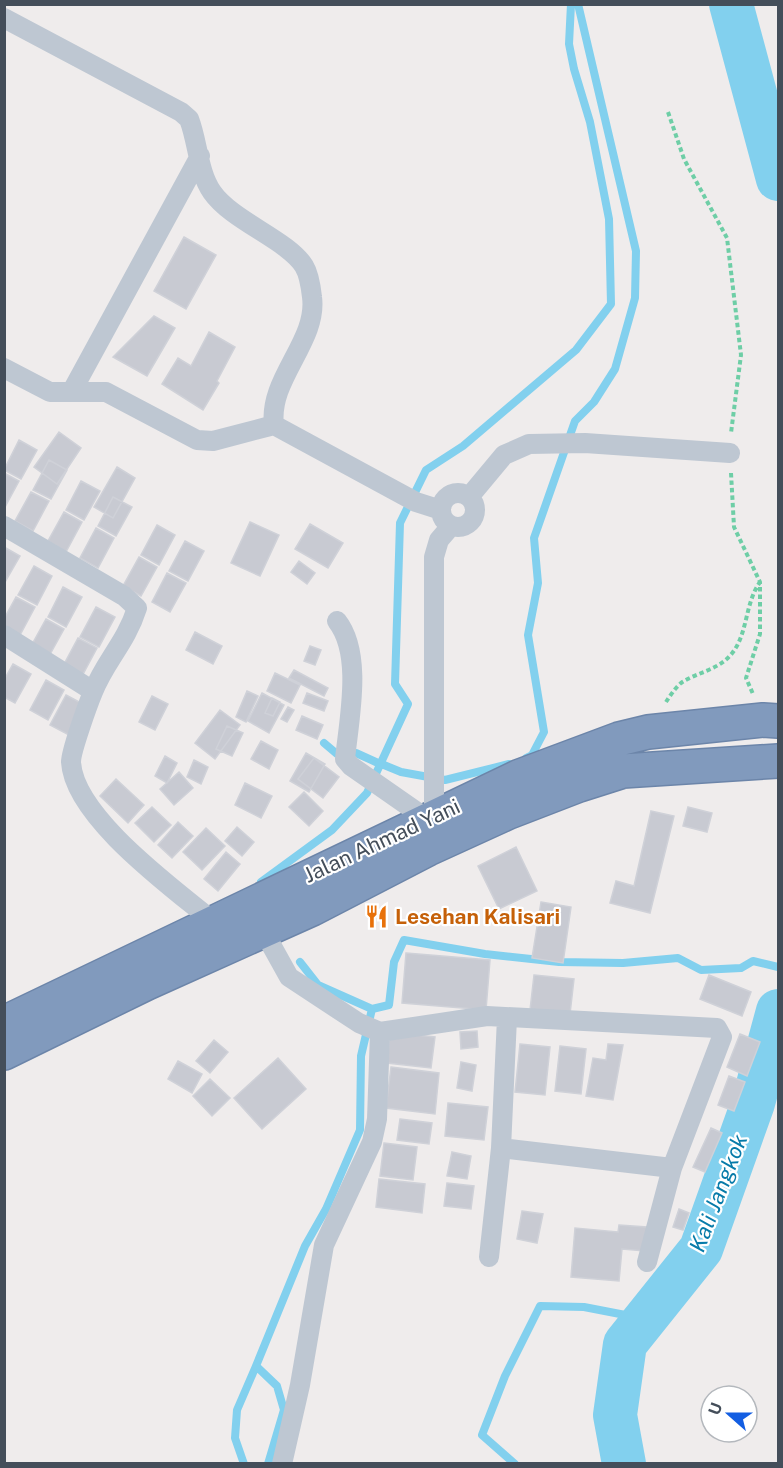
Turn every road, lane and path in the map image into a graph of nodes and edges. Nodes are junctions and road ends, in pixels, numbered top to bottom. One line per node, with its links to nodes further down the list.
1 (4, 18): 3 (street)
2 (668, 111): 7 (path)
3 (200, 156): 5 (street); 6 (street)
4 (4, 368): 5 (street)
5 (72, 391): 6 (street)
6 (274, 425): 8 (street)
7 (730, 453): 8 (street); 10 (path)
8 (446, 518): 17 (street)
9 (4, 526): 13 (street)
10 (760, 582): 14 (path); 15 (path)
11 (337, 621): 17 (street)
12 (4, 635): 13 (street)
13 (93, 691): 19 (street)
14 (770, 720): 15 (highway, Jalan Ahmad Yani)
15 (657, 731): 17 (highway, Jalan Ahmad Yani)
16 (775, 761): 18 (highway)
17 (431, 808): 18 (highway, Jalan Ahmad Yani)
18 (305, 895): 19 (highway, Jalan Ahmad Yani); 20 (highway)
19 (214, 922): 22 (highway, Jalan Ahmad Yani)
20 (264, 932): 23 (street); 24 (highway)
21 (507, 1018): 23 (street); 25 (street); 26 (street)
22 (4, 1023)
23 (371, 1028): 29 (street)
24 (4, 1053)
25 (501, 1148): 26 (street); 27 (street)
26 (672, 1168): 28 (street)
27 (489, 1257)
28 (647, 1262)
29 (282, 1464)

